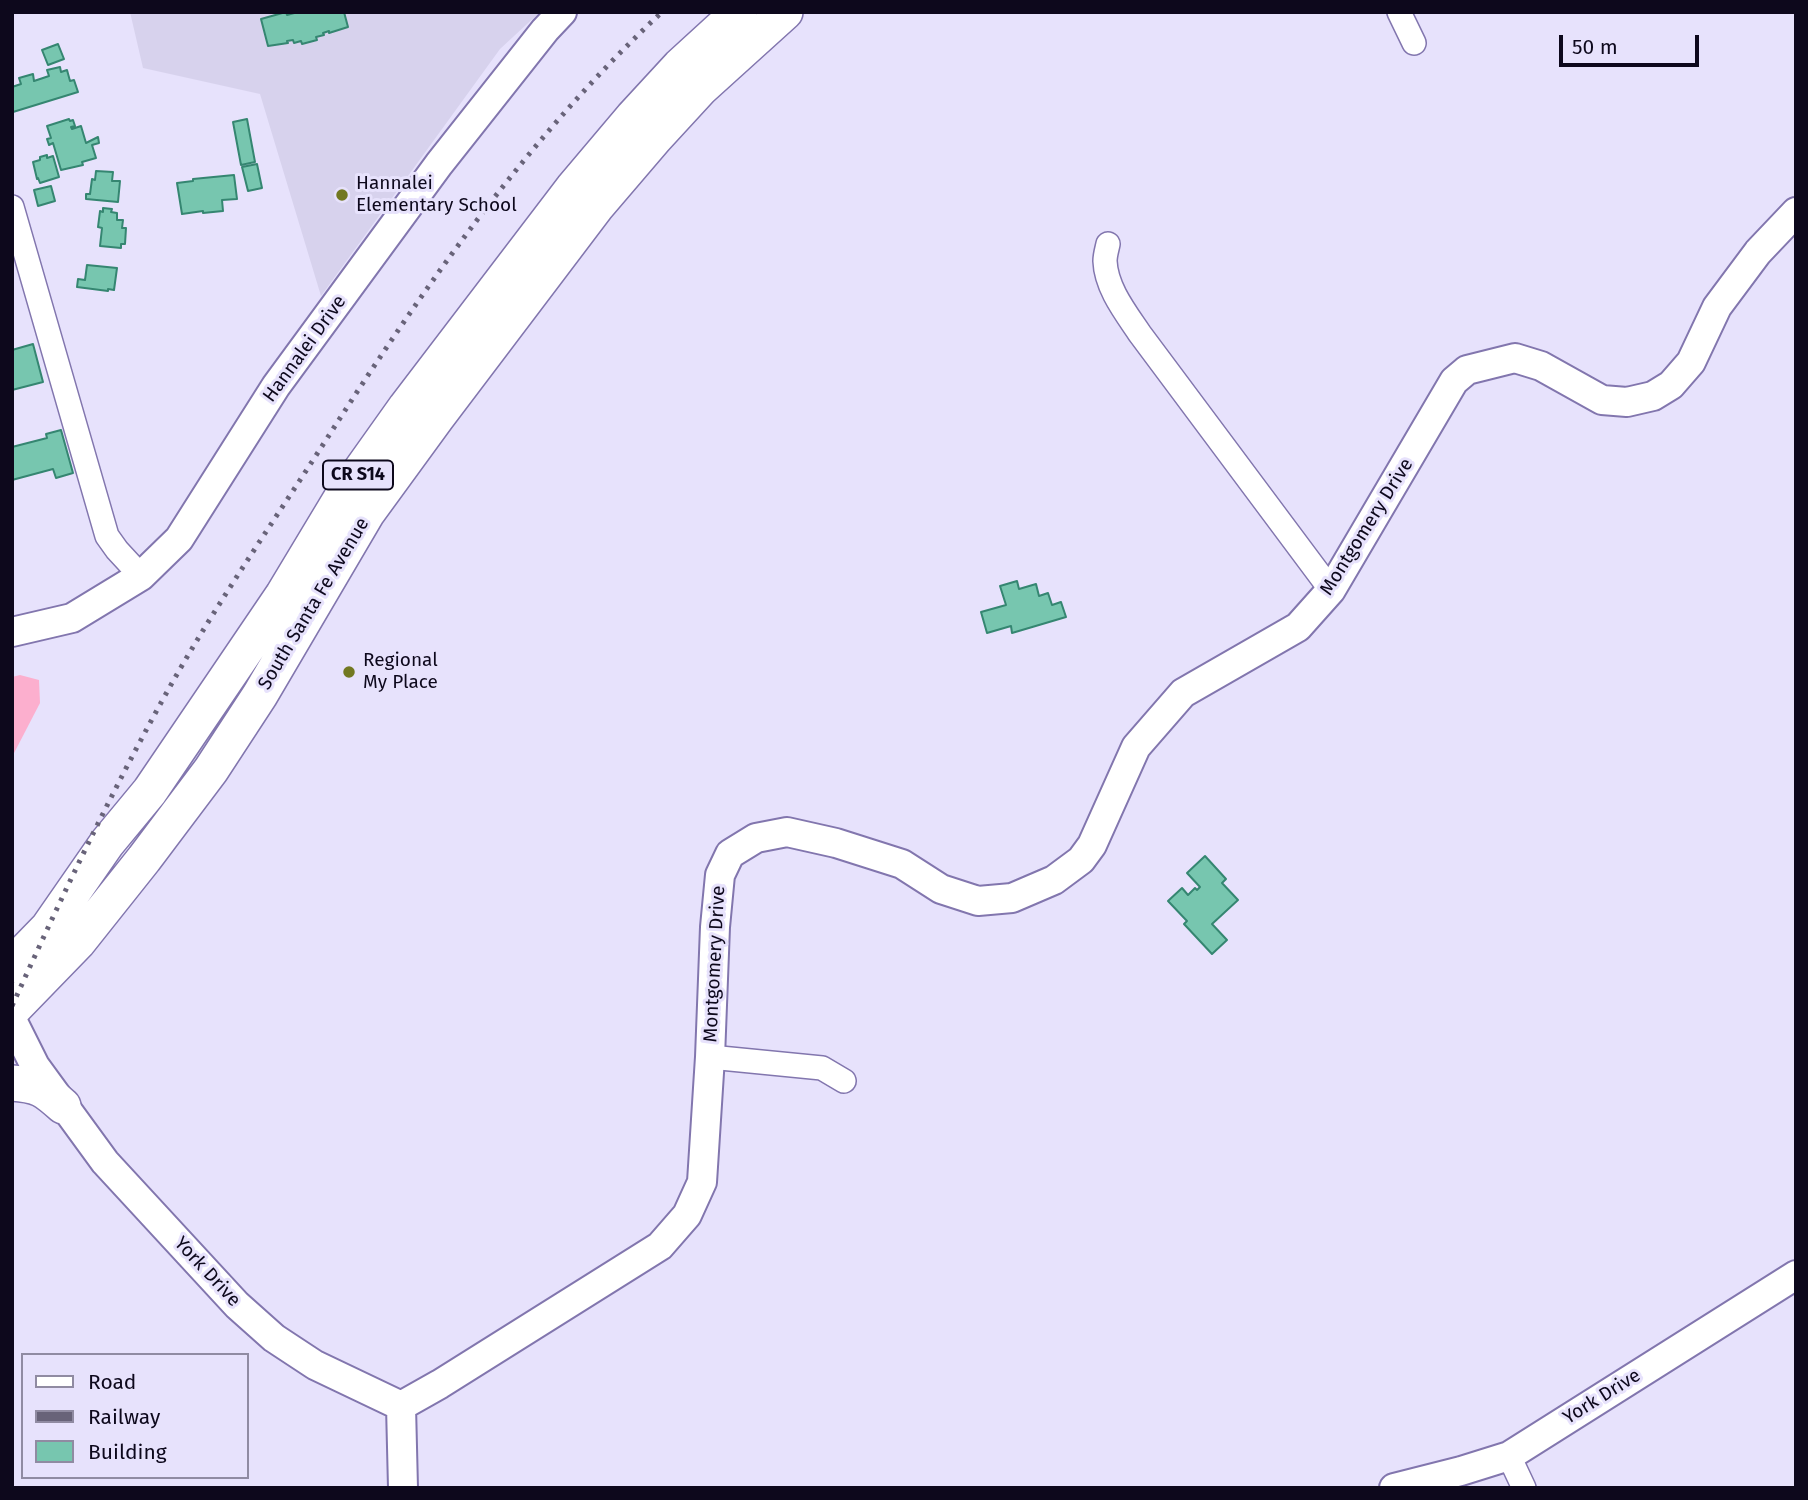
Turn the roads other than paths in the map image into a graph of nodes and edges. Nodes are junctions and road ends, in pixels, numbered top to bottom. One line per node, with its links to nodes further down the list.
1 (562, 12): 9 (street, Hannalei Drive)
2 (739, 12): 12 (main road, South Santa Fe Avenue / CR S14)
3 (785, 12): 14 (main road, South Santa Fe Avenue / CR S14)
4 (1399, 12): 5 (street)
5 (1414, 43)
6 (12, 207): 9 (street)
7 (1796, 212): 10 (street, Montgomery Drive)
8 (1108, 244): 10 (street)
9 (141, 576): 11 (street, Hannalei Drive)
10 (1331, 590): 16 (street, Montgomery Drive)
11 (12, 632)
12 (242, 656): 13 (main road, South Santa Fe Avenue / CR S14); 14 (main road)
13 (12, 965)
14 (12, 1009)
15 (12, 1020): 19 (street, York Drive)
16 (710, 1057): 17 (street); 21 (street, Montgomery Drive)
17 (844, 1081)
18 (12, 1083): 19 (main road)
19 (63, 1107): 21 (street, York Drive)
20 (1796, 1275): 22 (street, York Drive)
21 (401, 1406): 23 (street)
22 (1509, 1456): 24 (street, York Drive); 25 (street)
23 (403, 1488)
24 (1394, 1488)
25 (1524, 1488)

